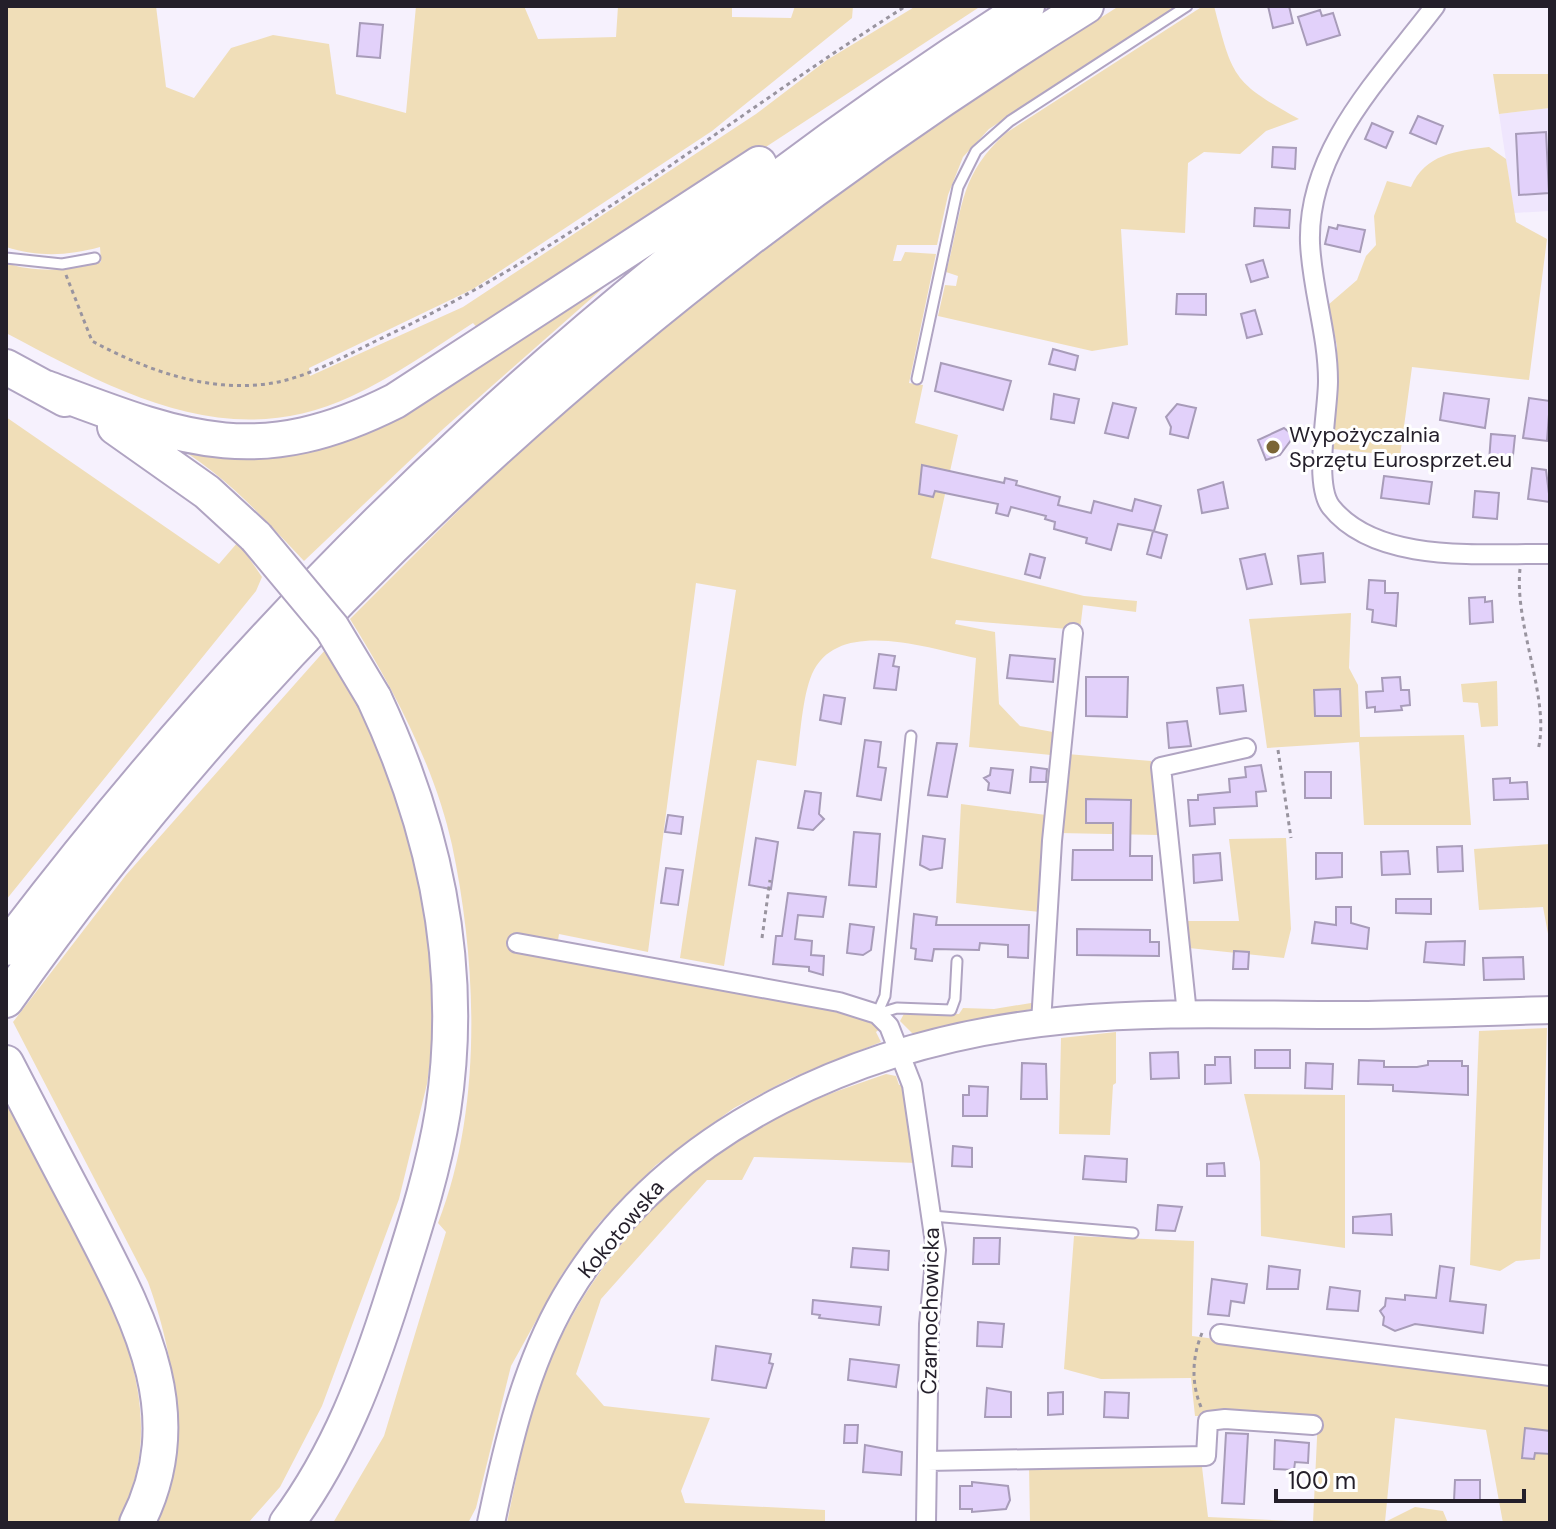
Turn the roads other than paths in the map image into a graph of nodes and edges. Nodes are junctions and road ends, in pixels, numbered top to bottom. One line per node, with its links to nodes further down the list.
1 (1014, 6): 10 (highway)
2 (1027, 6): 16 (highway)
3 (1086, 6): 18 (highway)
4 (1187, 6): 9 (lane)
5 (1435, 6): 11 (street)
6 (6, 258): 7 (lane)
7 (95, 258)
8 (6, 367): 10 (highway)
9 (917, 379)
10 (46, 388): 32 (highway, bridge)
11 (1550, 554)
12 (1073, 633): 22 (street)
13 (911, 736): 20 (lane)
14 (1246, 748): 21 (street)
15 (517, 943): 20 (street)
16 (6, 948)
17 (957, 961): 20 (lane)
18 (6, 1000)
19 (1550, 1010): 21 (street, Kokotowska)
20 (877, 1014): 23 (street, Czarnochowicka)
21 (1187, 1014): 22 (street, Kokotowska)
22 (1041, 1023): 23 (street, Kokotowska)
23 (898, 1056): 25 (street, Czarnochowicka); 33 (street, Kokotowska)
24 (6, 1063): 31 (highway)
25 (932, 1216): 26 (lane); 30 (street, Czarnochowicka)
26 (1133, 1233)
27 (1220, 1334): 28 (street)
28 (1550, 1376)
29 (1313, 1425): 30 (street)
30 (927, 1461): 34 (street, Czarnochowicka)
31 (137, 1523)
32 (287, 1523)
33 (491, 1523)
34 (926, 1523)

